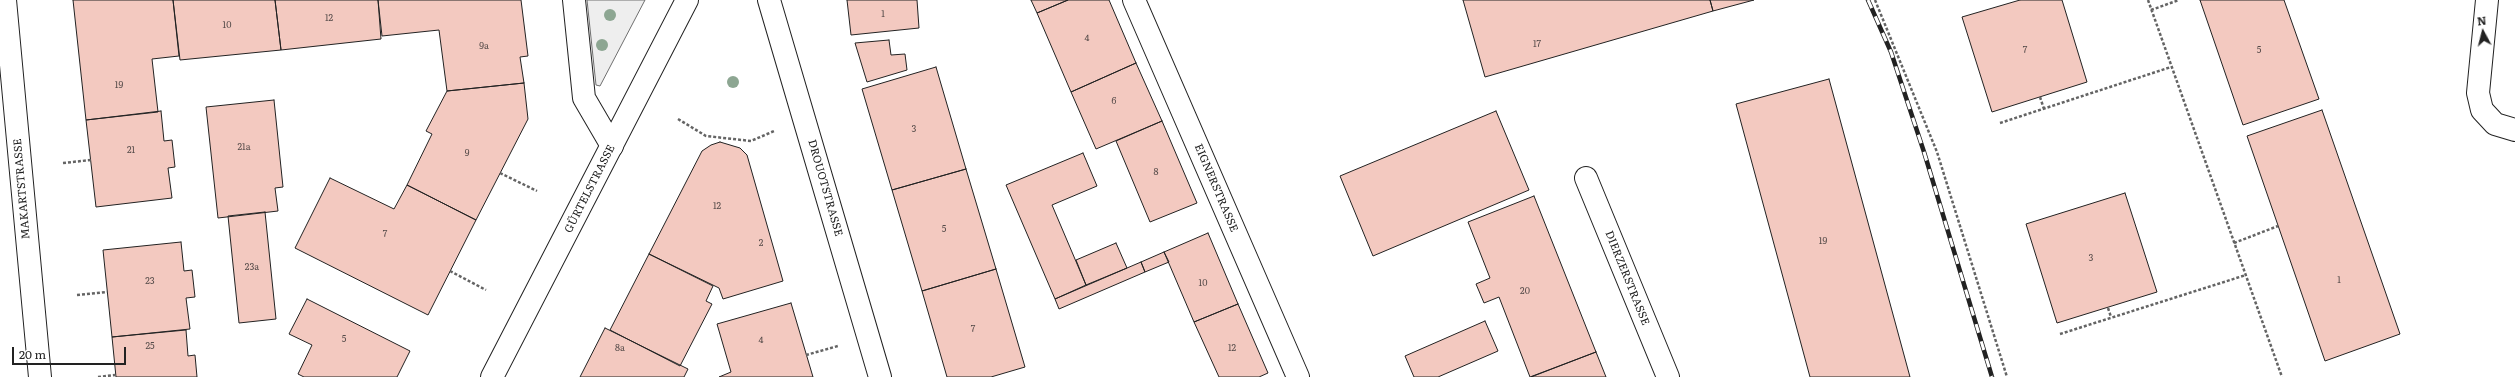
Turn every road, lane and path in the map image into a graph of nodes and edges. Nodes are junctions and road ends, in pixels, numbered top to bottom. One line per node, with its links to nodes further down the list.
1 (5, 0): 37 (street, MAKARTSTRASSE)
2 (574, 0): 18 (street)
3 (687, 0): 18 (street, GÜRTELSTRASSE)
4 (769, 0): 40 (street, DROUOTSTRASSE)
5 (1134, 0): 41 (street, EIGNERSTRASSE)
6 (1875, 0): 43 (path)
7 (2148, 0): 10 (path)
8 (2179, 0): 10 (path)
9 (2487, 0): 17 (street)
10 (2151, 10): 11 (path)
11 (2171, 67): 13 (path); 25 (path)
12 (2040, 97): 13 (path)
13 (2044, 109): 15 (path)
14 (678, 119): 16 (path)
15 (2000, 123)
16 (776, 130)
17 (2515, 130)
18 (612, 146): 39 (street, GÜRTELSTRASSE)
19 (91, 160): 20 (path)
20 (63, 163)
21 (500, 173): 23 (path)
22 (1586, 178): 42 (street, DIERZERSTRASSE)
23 (537, 190)
24 (2278, 226): 25 (path)
25 (2234, 243): 27 (path)
26 (450, 271): 28 (path)
27 (2246, 275): 32 (path); 44 (path)
28 (486, 290)
29 (107, 292): 30 (path)
30 (77, 295)
31 (2108, 308): 32 (path)
32 (2111, 317): 33 (path)
33 (2060, 334)
34 (838, 346): 35 (path)
35 (806, 355)
36 (115, 375): 38 (path)
37 (40, 377)
38 (98, 377)
39 (492, 377)
40 (880, 377)
41 (1298, 377)
42 (1668, 377)
43 (2007, 377)
44 (2282, 377)

